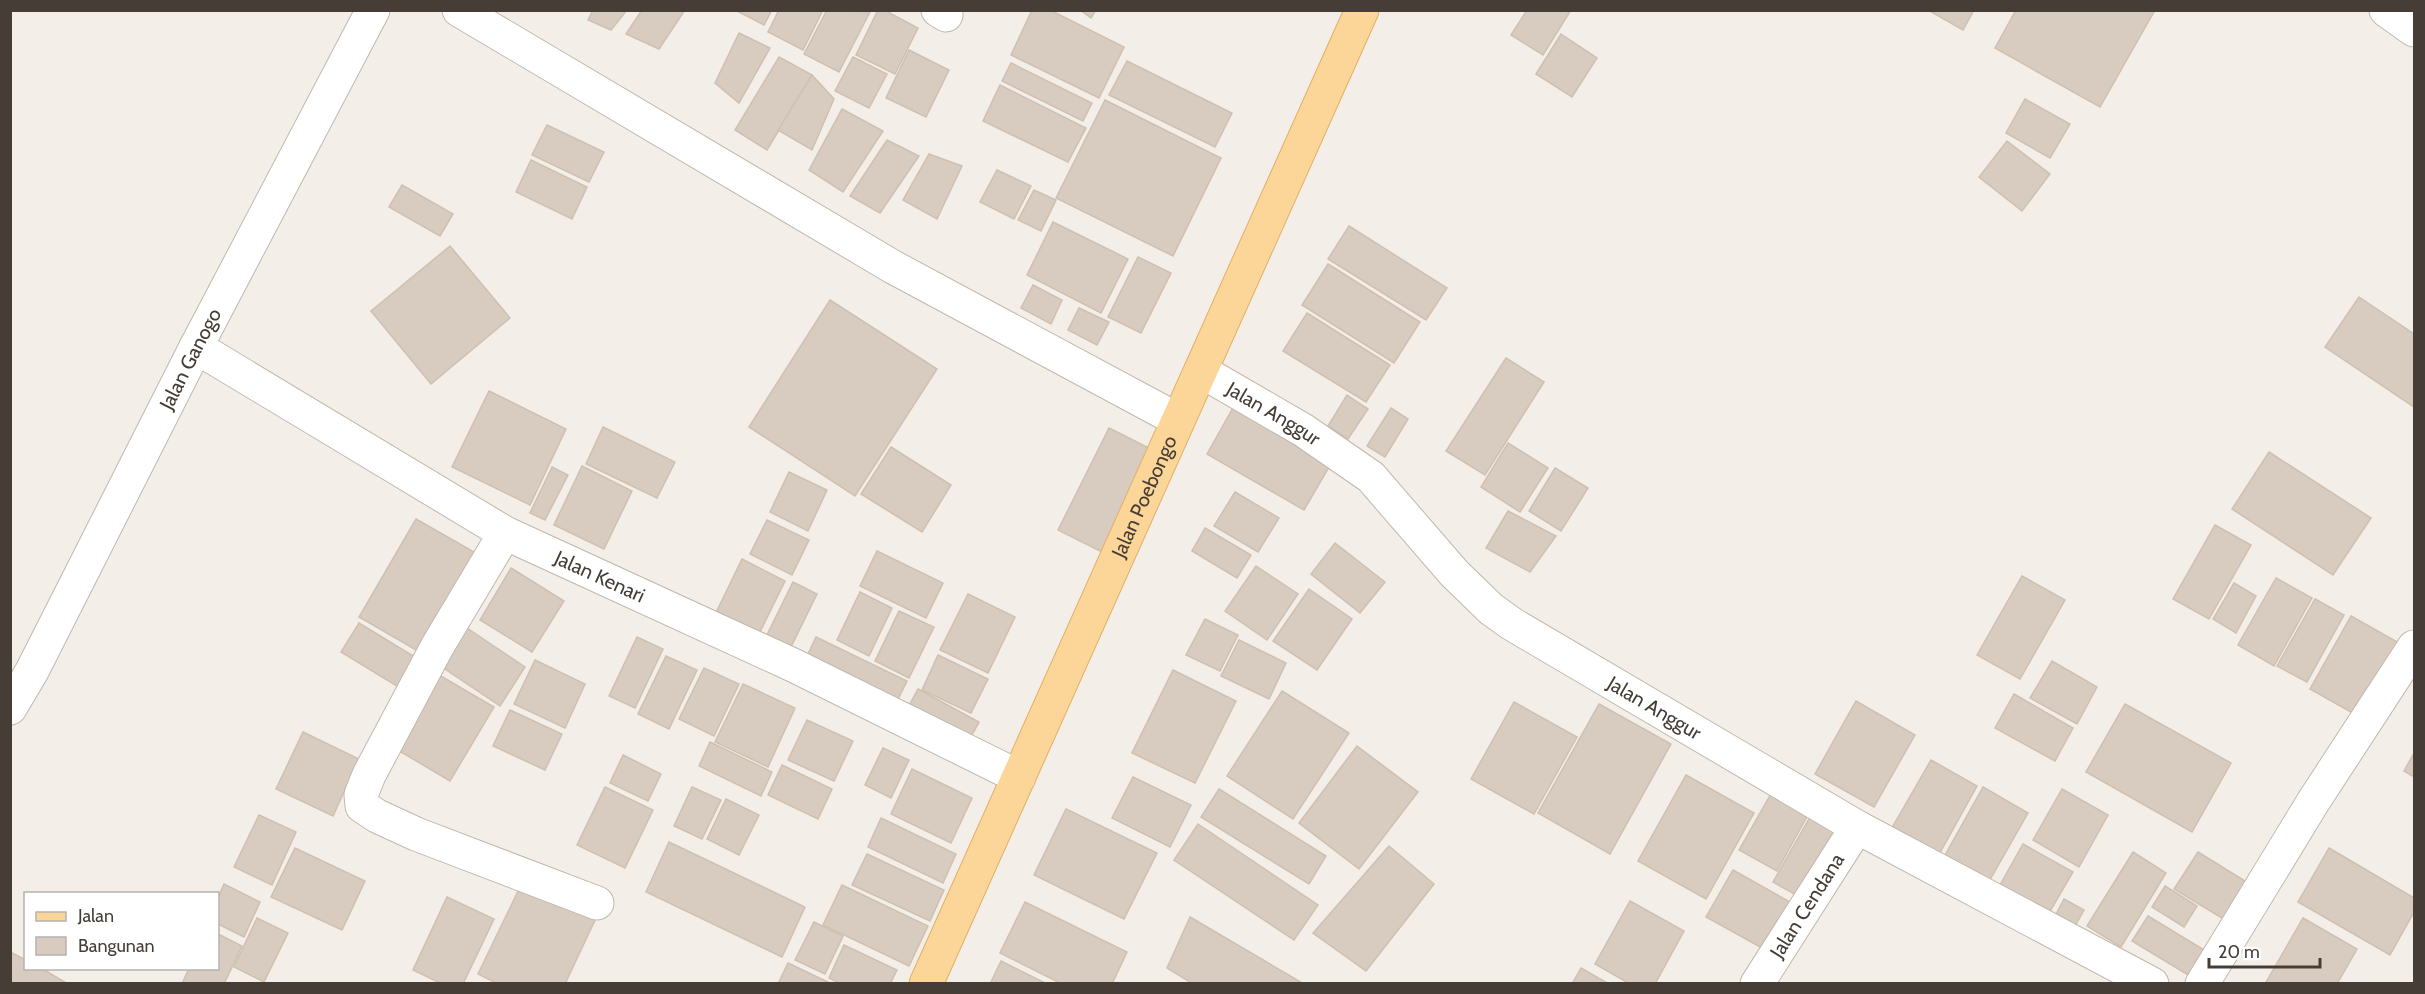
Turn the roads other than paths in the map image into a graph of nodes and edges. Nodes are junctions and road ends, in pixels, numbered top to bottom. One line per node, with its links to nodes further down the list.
1 (373, 10): 6 (street, Jalan Ganogo)
2 (459, 10): 8 (street)
3 (1362, 10): 7 (main road, Jalan Poebongo)
4 (2386, 10): 5 (street)
5 (2415, 30)
6 (196, 347): 9 (street, Jalan Kenari); 11 (street, Jalan Ganogo)
7 (1201, 371): 8 (main road, Jalan Poebongo); 13 (street, Jalan Anggur)
8 (1178, 420): 12 (main road, Jalan Poebongo)
9 (505, 533): 12 (street, Jalan Kenari); 14 (street)
10 (2415, 646): 18 (street)
11 (10, 708)
12 (1019, 777): 15 (main road, Jalan Poebongo)
13 (1857, 826): 16 (street, Jalan Cendana); 17 (street, Jalan Anggur)
14 (597, 903)
15 (926, 984)
16 (1757, 984)
17 (2152, 984)
18 (2202, 984)

